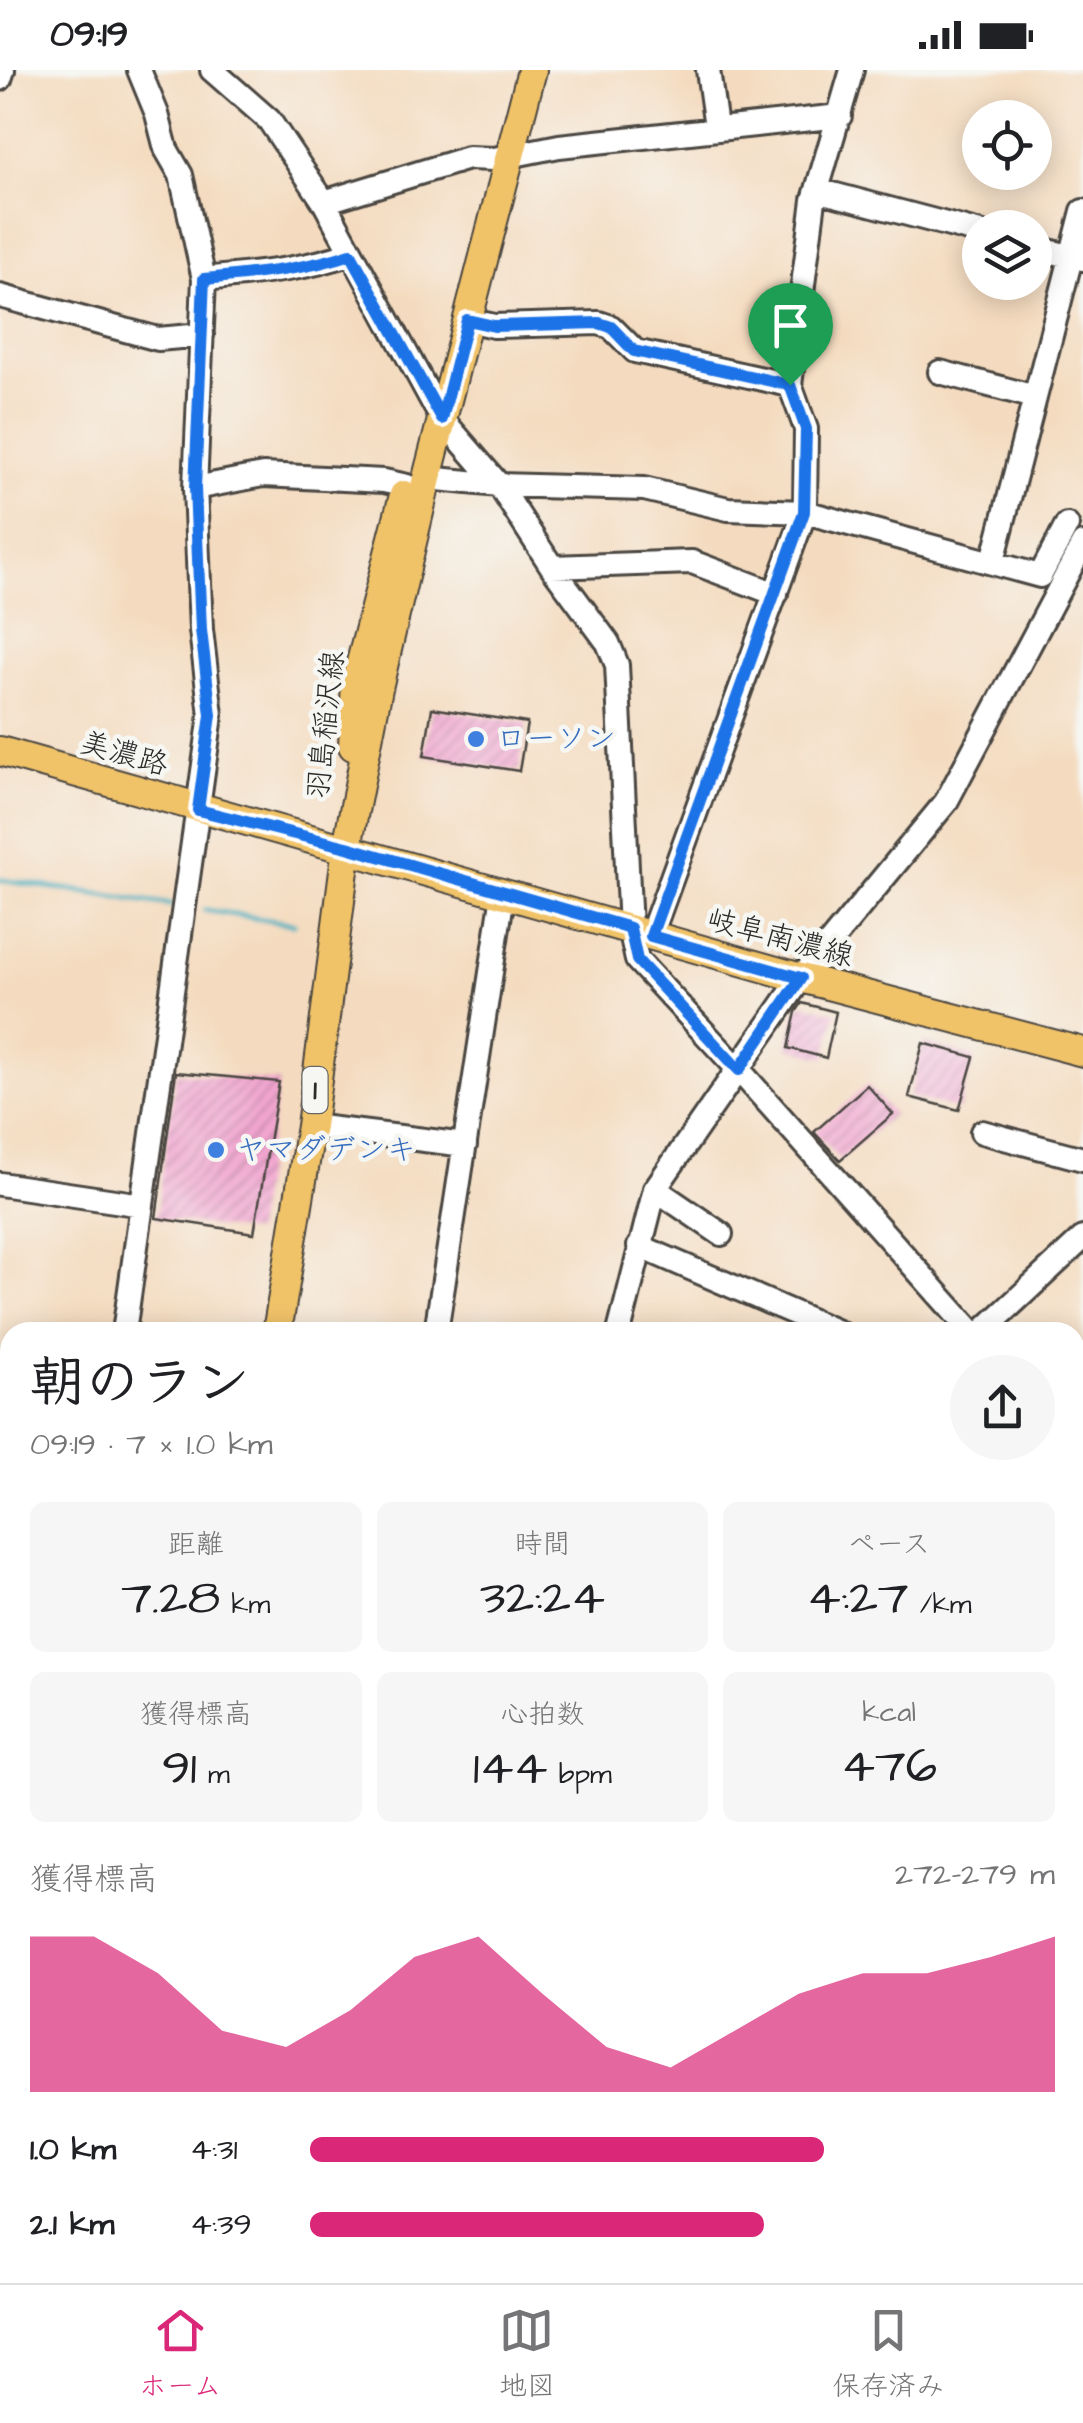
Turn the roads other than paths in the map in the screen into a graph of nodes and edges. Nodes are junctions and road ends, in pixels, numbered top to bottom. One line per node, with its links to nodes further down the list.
1 (3, 70): 8 (street)
2 (139, 70): 19 (street)
3 (212, 70): 13 (street)
4 (516, 70): 11 (main road, 羽島稲沢線)
5 (532, 70): 11 (main road, 羽島稲沢線)
6 (708, 70): 10 (street)
7 (852, 70): 9 (street)
8 (0, 79)
9 (840, 116): 10 (street); 12 (street)
10 (716, 127): 11 (street)
11 (501, 158): 13 (street); 21 (main road, 羽島稲沢線); 26 (main road, 羽島稲沢線)
12 (817, 190): 15 (street); 24 (street)
13 (324, 202): 17 (street)
14 (1083, 211): 18 (street)
15 (962, 228)
16 (1052, 252): 18 (street)
17 (351, 254): 19 (street); 26 (street)
18 (1077, 258): 25 (street)
19 (204, 279): 22 (street)
20 (0, 296): 22 (street)
21 (467, 320): 24 (street); 26 (main road, 羽島稲沢線)
22 (202, 335): 29 (street)
23 (940, 372): 25 (street)
24 (790, 385): 30 (street)
25 (1035, 397): 33 (street)
26 (436, 408): 27 (main road, 羽島稲沢線); 28 (street)
27 (417, 482): 28 (street); 29 (street); 38 (main road, 羽島稲沢線)
28 (499, 485): 30 (street); 34 (street)
29 (195, 488): 37 (street)
30 (804, 512): 33 (street); 35 (street)
31 (1067, 525): 33 (street)
32 (1083, 544): 41 (street)
33 (993, 561)
34 (552, 567): 35 (street); 40 (street)
35 (776, 594): 40 (street)
36 (0, 751): 37 (main road, 美濃路)
37 (198, 810): 38 (main road, 美濃路); 50 (street)
38 (347, 847): 39 (main road, 岐阜南濃線); 44 (main road, 1)
39 (503, 894): 40 (main road, 岐阜南濃線); 46 (street)
40 (640, 932): 41 (main road, 岐阜南濃線); 43 (street)
41 (801, 978): 42 (main road, 岐阜南濃線); 43 (street)
42 (1083, 1052)
43 (739, 1070): 49 (street); 59 (street)
44 (310, 1126): 46 (street); 55 (main road, 1)
45 (982, 1132): 47 (street)
46 (465, 1145): 56 (street)
47 (1083, 1159)
48 (0, 1184): 50 (street)
49 (655, 1189): 51 (street); 53 (street)
50 (142, 1205): 54 (street)
51 (721, 1234)
52 (1083, 1238): 60 (street)
53 (639, 1246): 57 (street); 58 (street)
54 (125, 1322)
55 (279, 1322)
56 (438, 1322)
57 (621, 1322)
58 (815, 1322)
59 (963, 1322)
60 (993, 1322)

